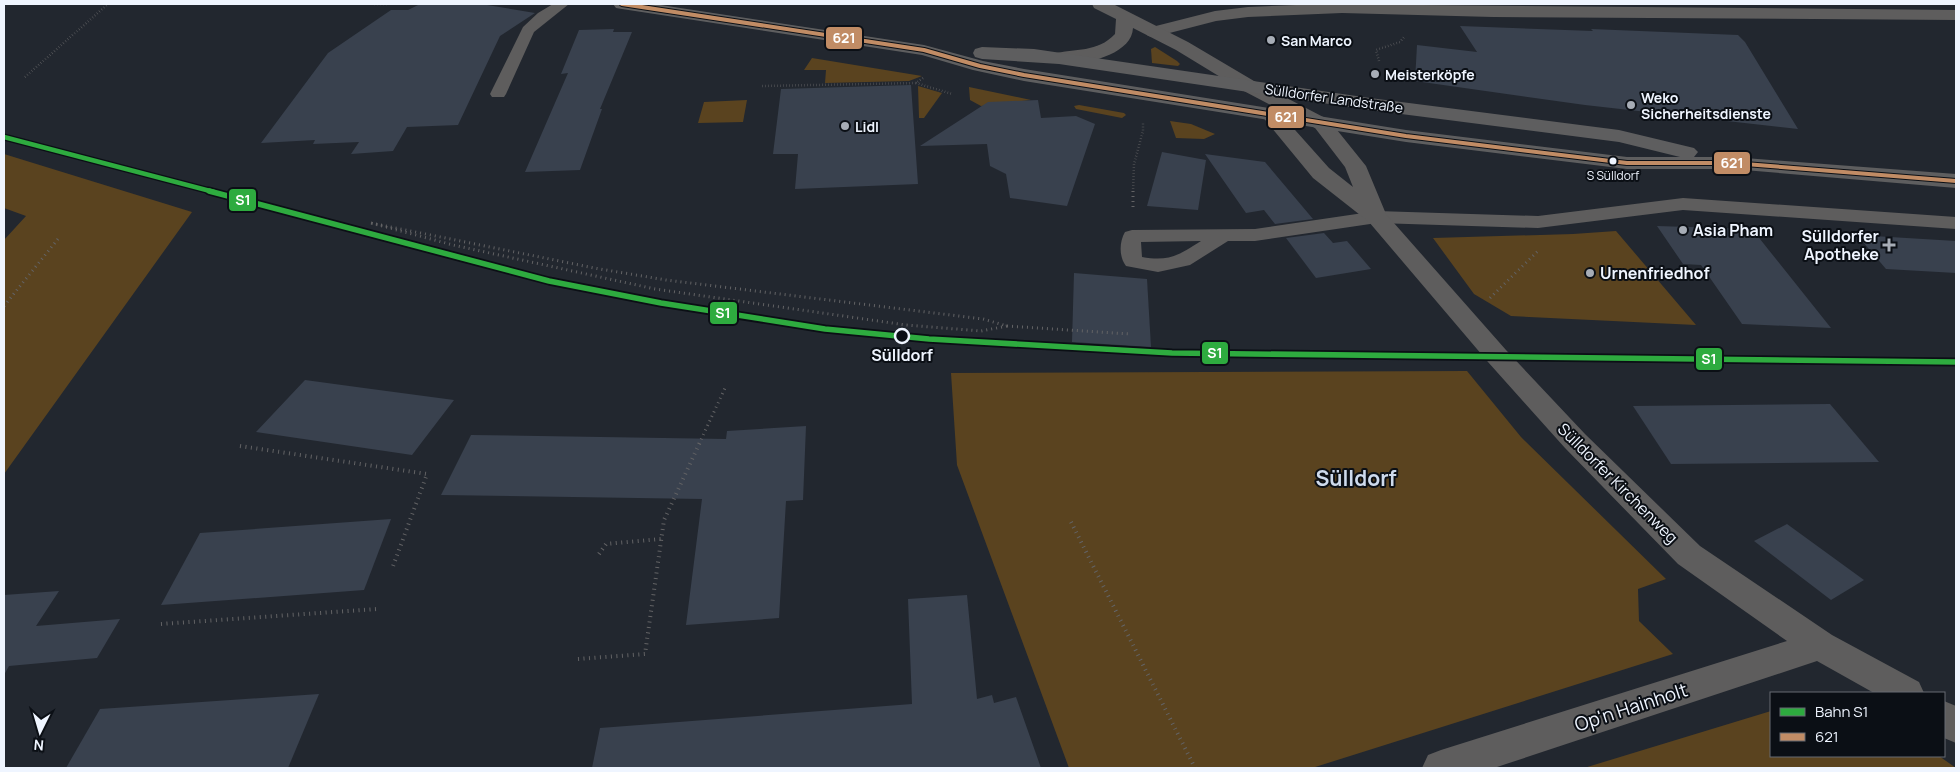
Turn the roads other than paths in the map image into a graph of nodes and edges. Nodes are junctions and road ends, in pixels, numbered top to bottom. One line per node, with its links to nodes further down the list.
1 (562, 4): 10 (lane)
2 (622, 4): 7 (main road, Sülldorfer Landstraße)
3 (1100, 4): 5 (street, Sülldorfer Kirchenweg)
4 (1956, 16): 6 (street)
5 (1125, 18): 6 (street, Sülldorfer Kirchenweg); 8 (street)
6 (1154, 32): 9 (street, Sülldorfer Kirchenweg)
7 (933, 52): 8 (main road, Sülldorfer Landstraße); 11 (main road, Sülldorfer Landstraße)
8 (1059, 58): 9 (main road, Sülldorfer Landstraße)
9 (1248, 85): 11 (street, Sülldorfer Kirchenweg); 12 (street, Sülldorfer Kirchenweg); 13 (main road, Sülldorfer Landstraße)
10 (498, 94)
11 (1272, 116): 12 (main road, Sülldorfer Landstraße); 15 (street, Sülldorfer Kirchenweg)
12 (1322, 124): 13 (main road, Sülldorfer Landstraße); 15 (street, Sülldorfer Kirchenweg)
13 (1732, 163): 14 (main road, Sülldorfer Landstraße)
14 (1956, 181)
15 (1377, 217): 16 (lane); 17 (lane); 18 (street, Sülldorfer Kirchenweg)
16 (1956, 223)
17 (1223, 236): 17 (lane)
18 (1820, 646): 19 (street, Sülldorfer Kirchenweg); 22 (street, Op'n Hainholt)
19 (1904, 692)
20 (1945, 719): 21 (street)
21 (1956, 726)
22 (1441, 768)

